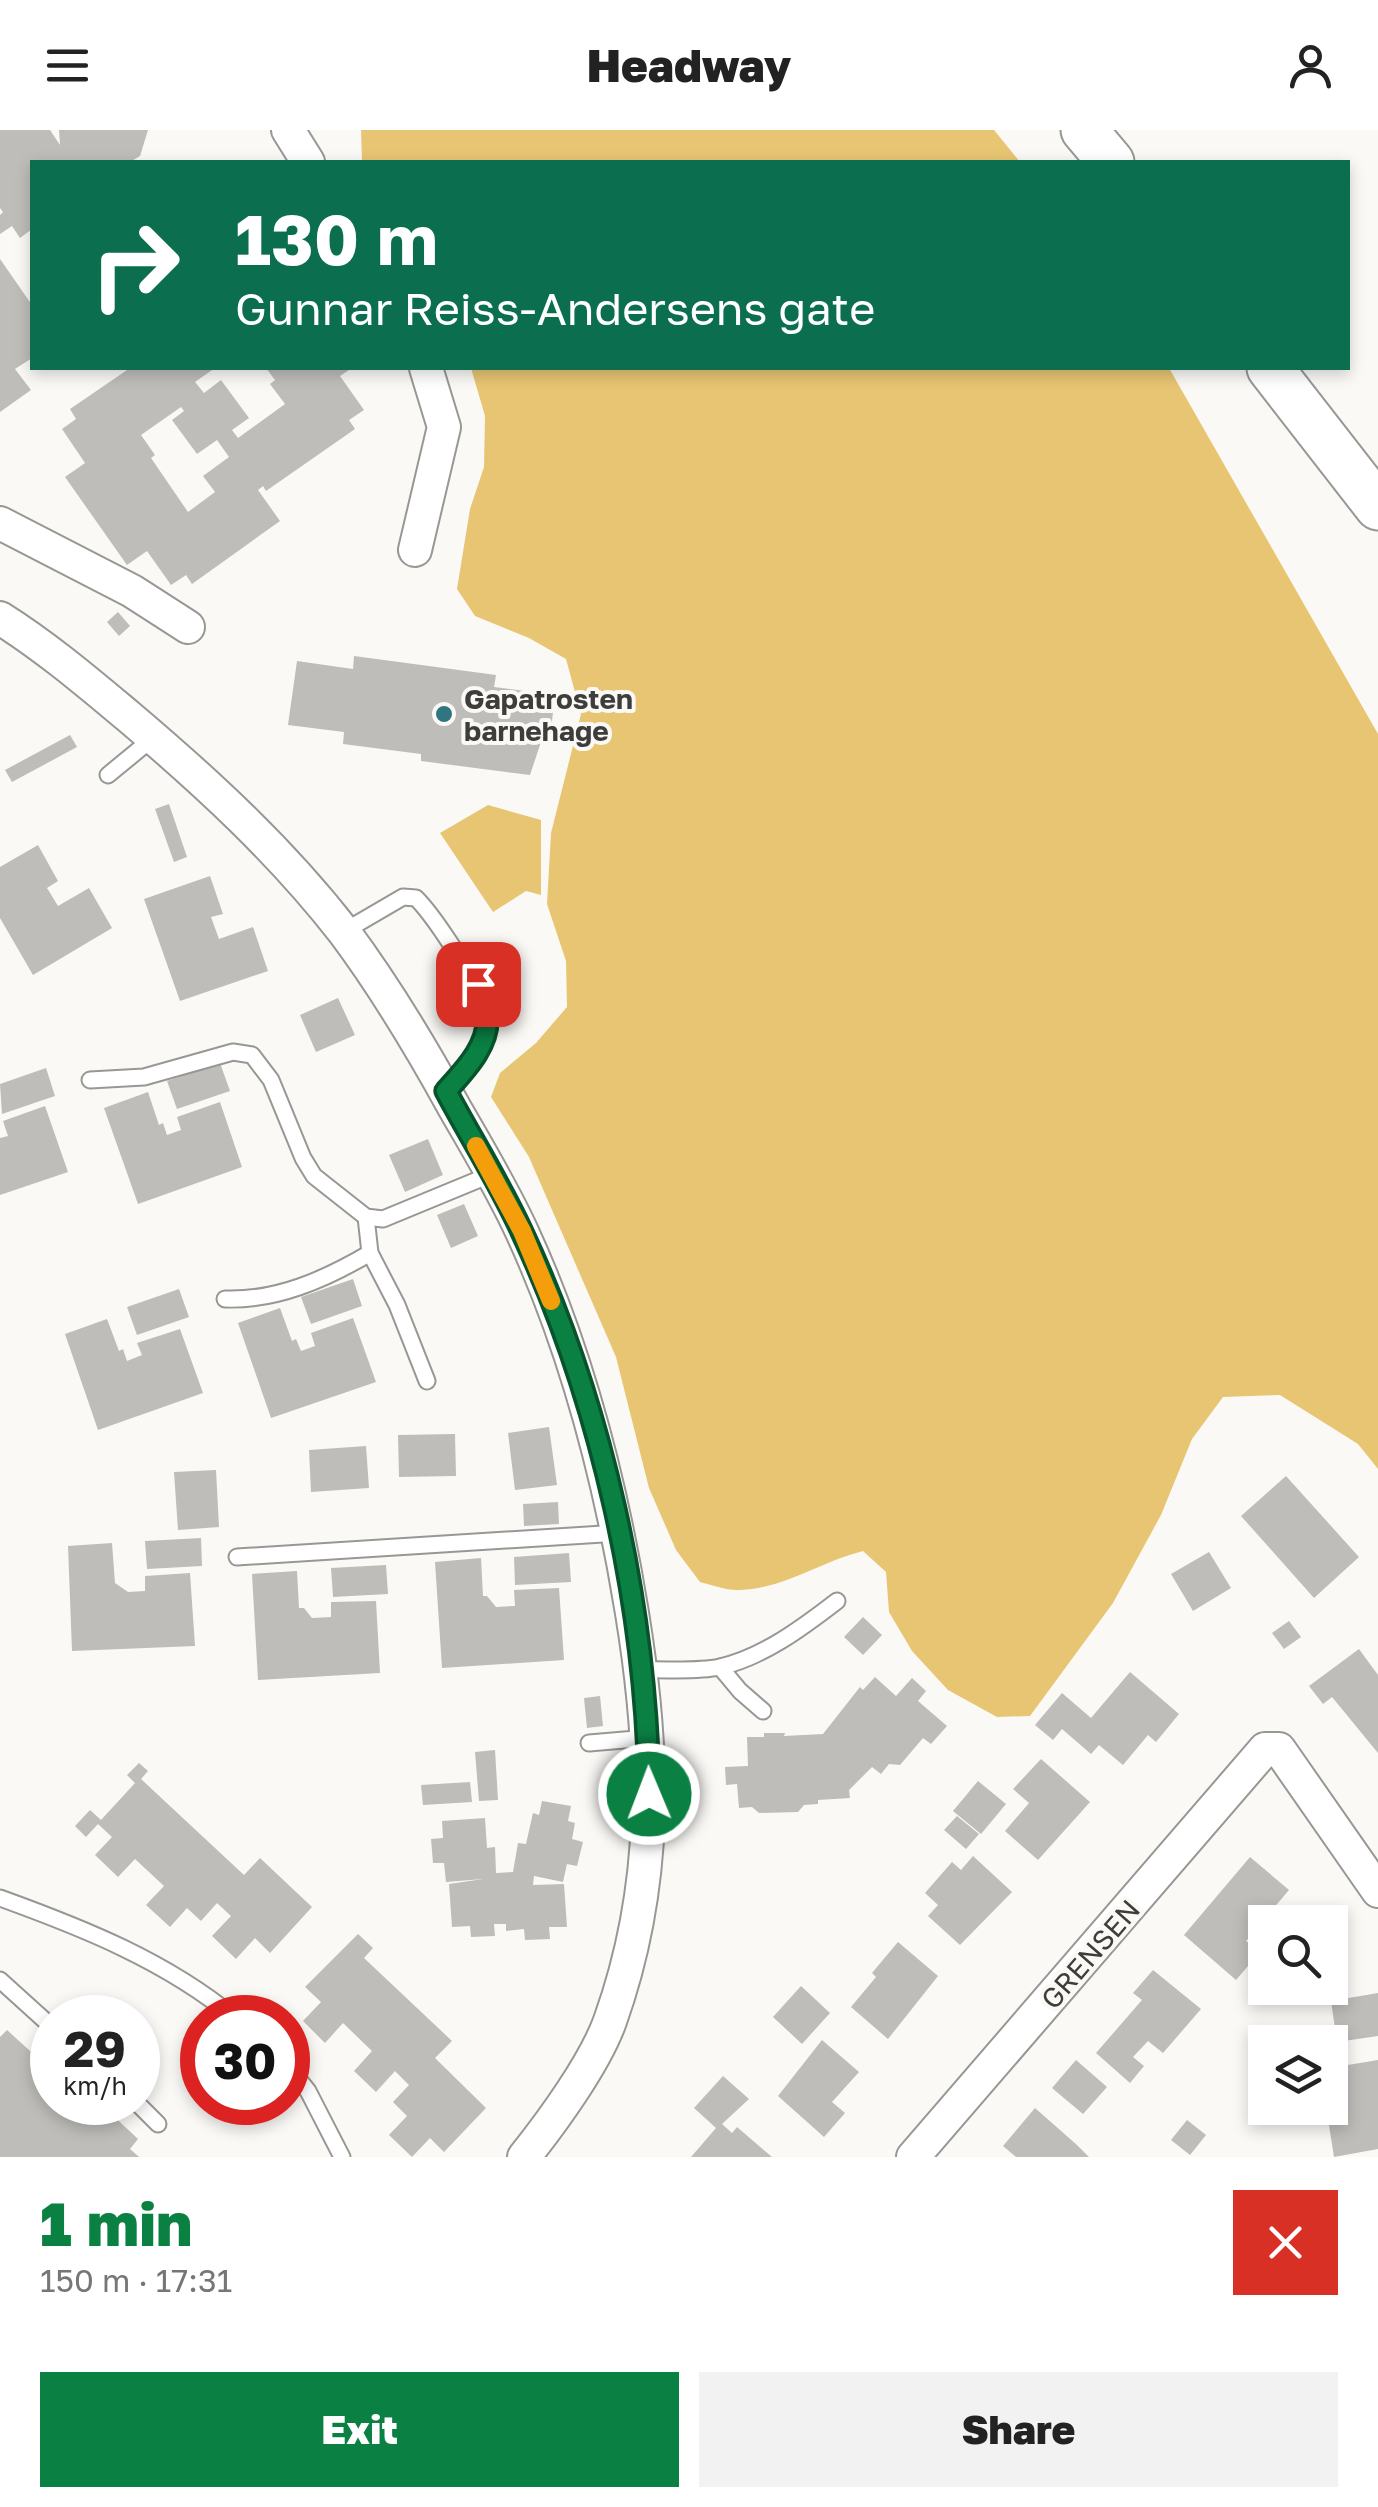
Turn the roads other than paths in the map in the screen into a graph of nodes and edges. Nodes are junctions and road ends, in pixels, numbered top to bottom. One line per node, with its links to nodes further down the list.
1 (288, 130): 3 (street)
2 (1084, 130): 4 (main road)
3 (307, 160)
4 (1109, 160)
5 (427, 370): 9 (street)
6 (1272, 370): 7 (main road)
7 (1378, 507)
8 (0, 523): 11 (street)
9 (415, 550)
10 (0, 618): 12 (street)
11 (188, 627)
12 (153, 738): 13 (lane); 14 (street)
13 (108, 775)
14 (343, 932): 16 (street); 16 (lane)
15 (90, 1080): 18 (lane)
16 (446, 1091): 17 (street)
17 (492, 1174): 18 (lane); 22 (street)
18 (366, 1217): 19 (lane)
19 (370, 1254): 20 (lane); 21 (lane)
20 (226, 1298)
21 (427, 1381)
22 (619, 1533): 23 (lane); 26 (street)
23 (237, 1557)
24 (836, 1602): 25 (lane)
25 (720, 1667): 26 (lane); 27 (lane)
26 (642, 1670): 28 (street)
27 (763, 1712)
28 (648, 1738): 29 (lane); 37 (street)
29 (589, 1743)
30 (1378, 1891): 38 (street, GRENSEN)
31 (0, 1898): 33 (lane)
32 (0, 1980): 34 (lane)
33 (208, 1995)
34 (30, 2007)
35 (310, 2094): 36 (lane)
36 (342, 2157)
37 (524, 2157)
38 (913, 2157)

